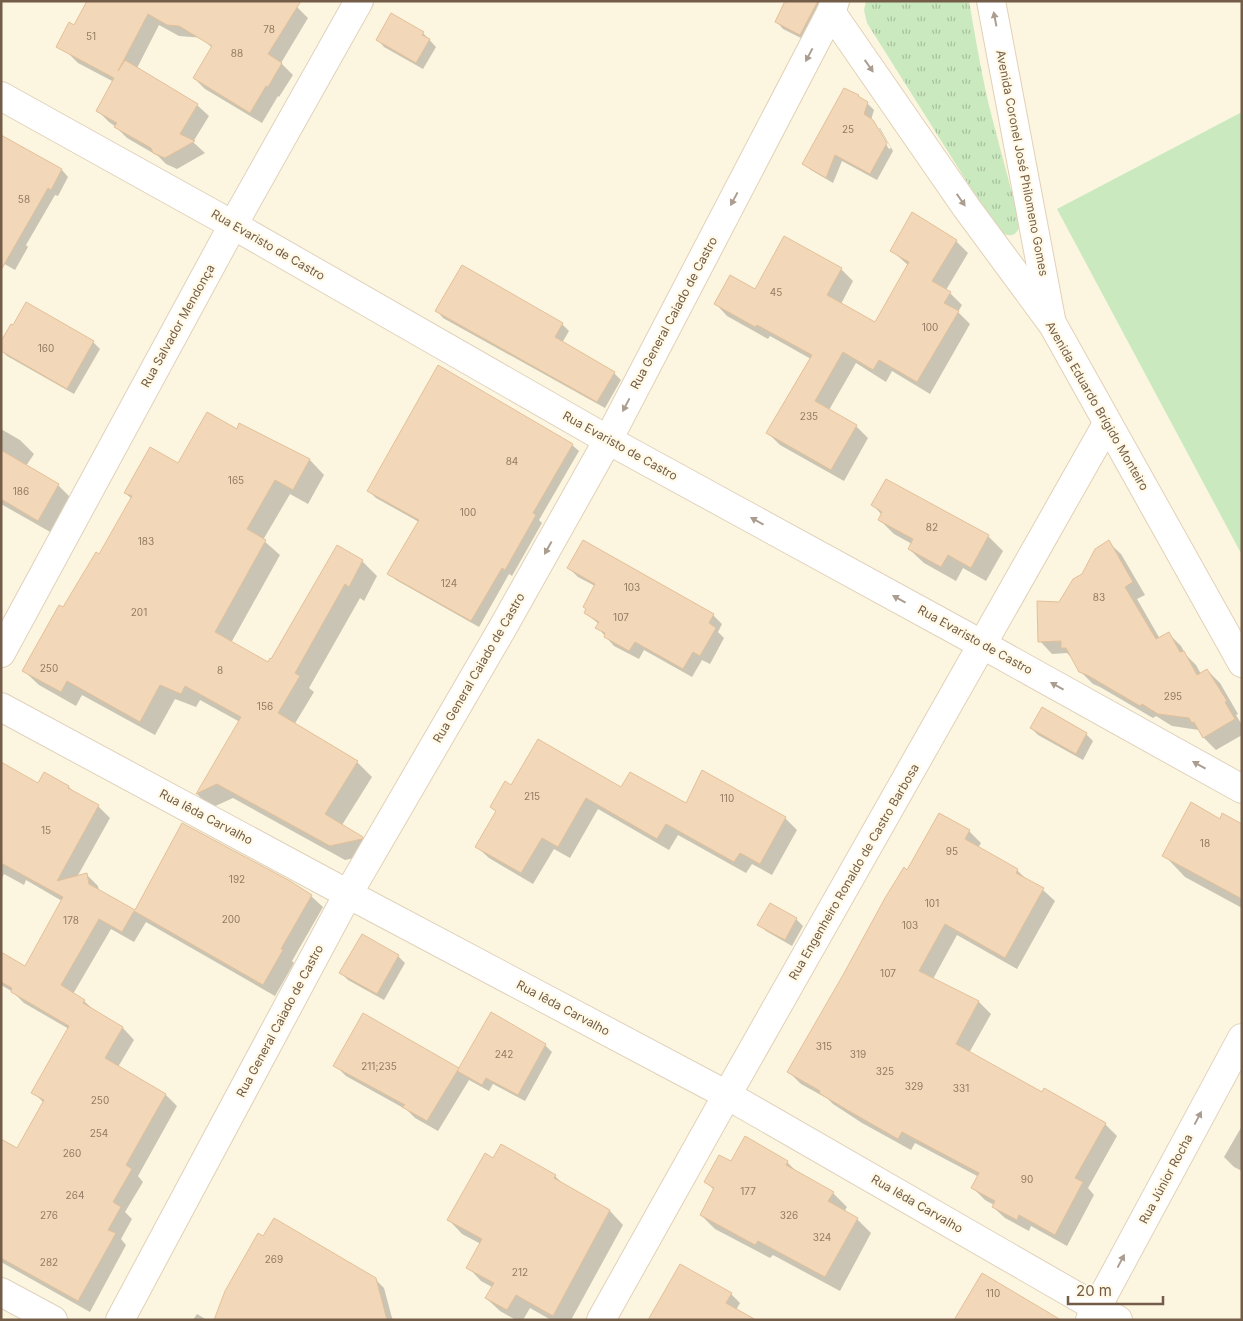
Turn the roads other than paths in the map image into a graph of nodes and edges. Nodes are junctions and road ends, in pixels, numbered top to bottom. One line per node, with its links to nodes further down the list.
1 (359, 1): 5 (street, Rua Salvador Mendonça)
2 (991, 1): 6 (street, Avenida Coronel José Philomeno Gomes, one-way to 2)
3 (833, 7): 6 (street, Avenida Eduardo Brígido Monteiro, one-way to 6); 8 (street, Rua General Caiado de Castro, one-way to 8)
4 (1, 96): 5 (street, Rua Evaristo de Castro)
5 (233, 225): 8 (street, Rua Evaristo de Castro); 10 (street, Rua Salvador Mendonça)
6 (1052, 325): 7 (street, Avenida Eduardo Brígido Monteiro)
7 (1107, 424): 9 (street, Rua Engenheiro Ronaldo de Castro Barbosa); 11 (street, Avenida Eduardo Brígido Monteiro)
8 (608, 440): 9 (street, Rua Evaristo de Castro, one-way to 8); 14 (street, Rua General Caiado de Castro, one-way to 14)
9 (983, 645): 13 (street, Rua Evaristo de Castro, one-way to 9); 16 (street, Rua Engenheiro Ronaldo de Castro Barbosa)
10 (1, 653)
11 (1242, 663)
12 (1, 707): 14 (street, Rua Iêda Carvalho)
13 (1242, 789)
14 (348, 894): 16 (street, Rua Iêda Carvalho); 20 (street, Rua General Caiado de Castro)
15 (1242, 1038): 18 (street, Rua Júnior Rocha, one-way to 15)
16 (727, 1095): 18 (street, Rua Iêda Carvalho); 21 (street, Rua Engenheiro Ronaldo de Castro Barbosa)
17 (1, 1292): 19 (street)
18 (1102, 1316)
19 (53, 1320)
20 (120, 1320)
21 (601, 1320)

